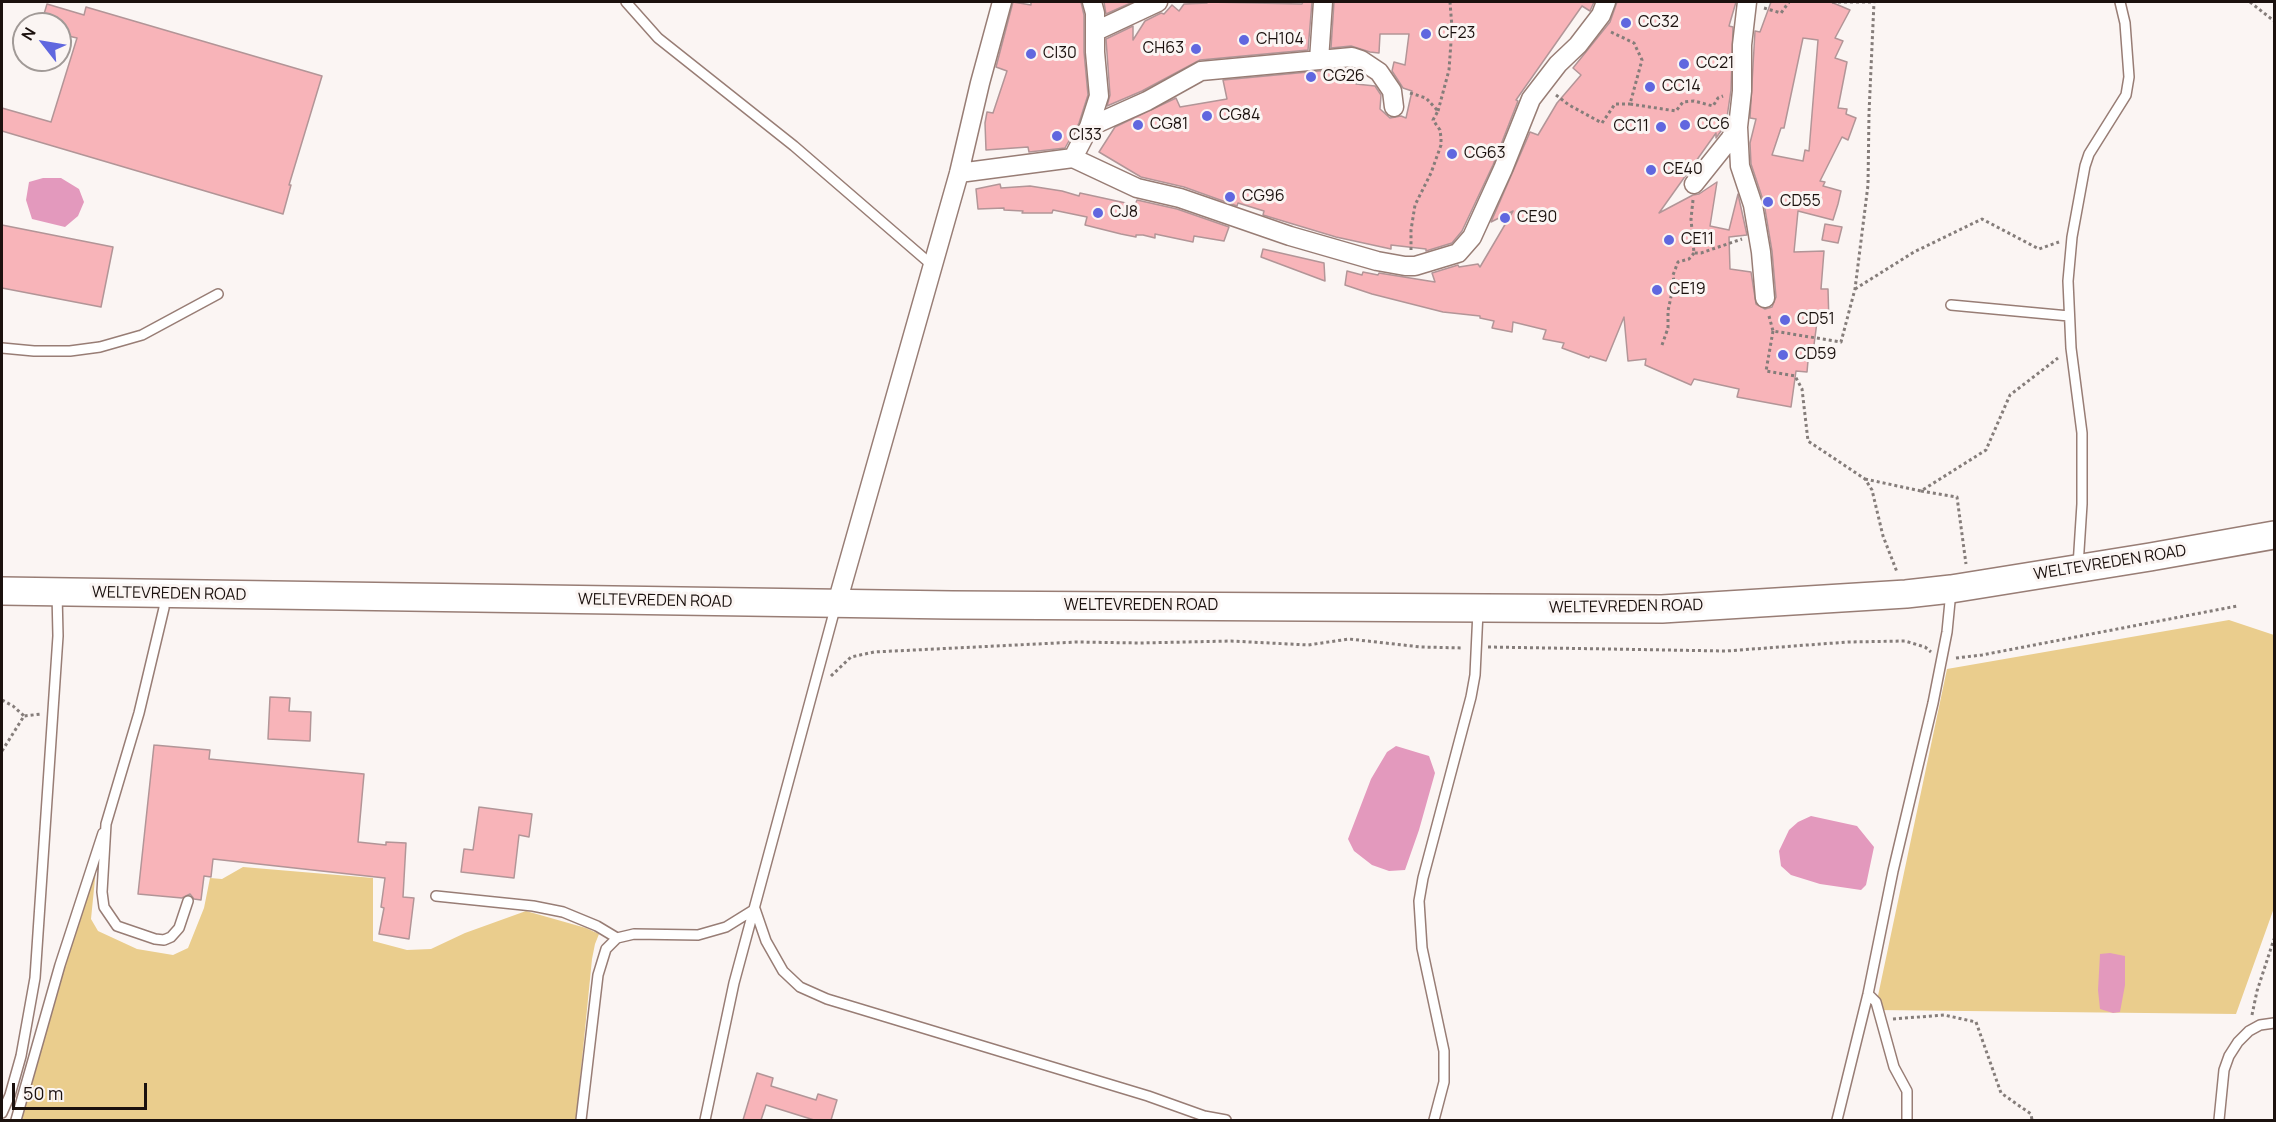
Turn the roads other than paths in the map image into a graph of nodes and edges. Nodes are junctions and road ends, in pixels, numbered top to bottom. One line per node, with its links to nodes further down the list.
1 (627, 2): 17 (lane)
2 (1002, 2): 15 (street)
3 (1092, 2): 9 (street)
4 (1158, 2): 9 (street)
5 (1323, 2): 10 (street)
6 (1606, 2): 14 (street)
7 (1747, 2): 13 (street)
8 (2120, 2): 21 (lane)
9 (1096, 31): 12 (street)
10 (1319, 60): 11 (street); 12 (street)
11 (1393, 99)
12 (1089, 127): 14 (street)
13 (1738, 127): 16 (street); 19 (street)
14 (1073, 158): 15 (street)
15 (959, 173): 17 (street)
16 (1694, 184)
17 (933, 266): 29 (street)
18 (218, 294): 22 (lane)
19 (1765, 298)
20 (1951, 305): 21 (lane)
21 (2068, 316): 24 (lane)
22 (2, 348)
23 (2274, 535): 24 (street, WELTEVREDEN ROAD)
24 (2077, 569): 25 (street, WELTEVREDEN ROAD)
25 (1952, 589): 30 (street, WELTEVREDEN ROAD); 36 (lane)
26 (2, 591): 27 (street, WELTEVREDEN ROAD)
27 (57, 592): 28 (street, WELTEVREDEN ROAD); 38 (lane)
28 (164, 594): 29 (street, WELTEVREDEN ROAD); 31 (lane)
29 (837, 603): 30 (street, WELTEVREDEN ROAD); 34 (lane)
30 (1478, 609): 44 (lane)
31 (106, 824): 33 (lane); 40 (lane)
32 (436, 896): 35 (lane)
33 (188, 901)
34 (755, 909): 35 (lane); 39 (lane); 42 (lane)
35 (617, 938): 41 (lane)
36 (1868, 994): 45 (lane); 46 (lane)
37 (2274, 1023): 47 (lane)
38 (2, 1113)
39 (1205, 1118): 43 (lane)
40 (16, 1120)
41 (581, 1120)
42 (705, 1120)
43 (1226, 1120)
44 (1434, 1120)
45 (1837, 1120)
46 (1907, 1120)
47 (2219, 1120)

